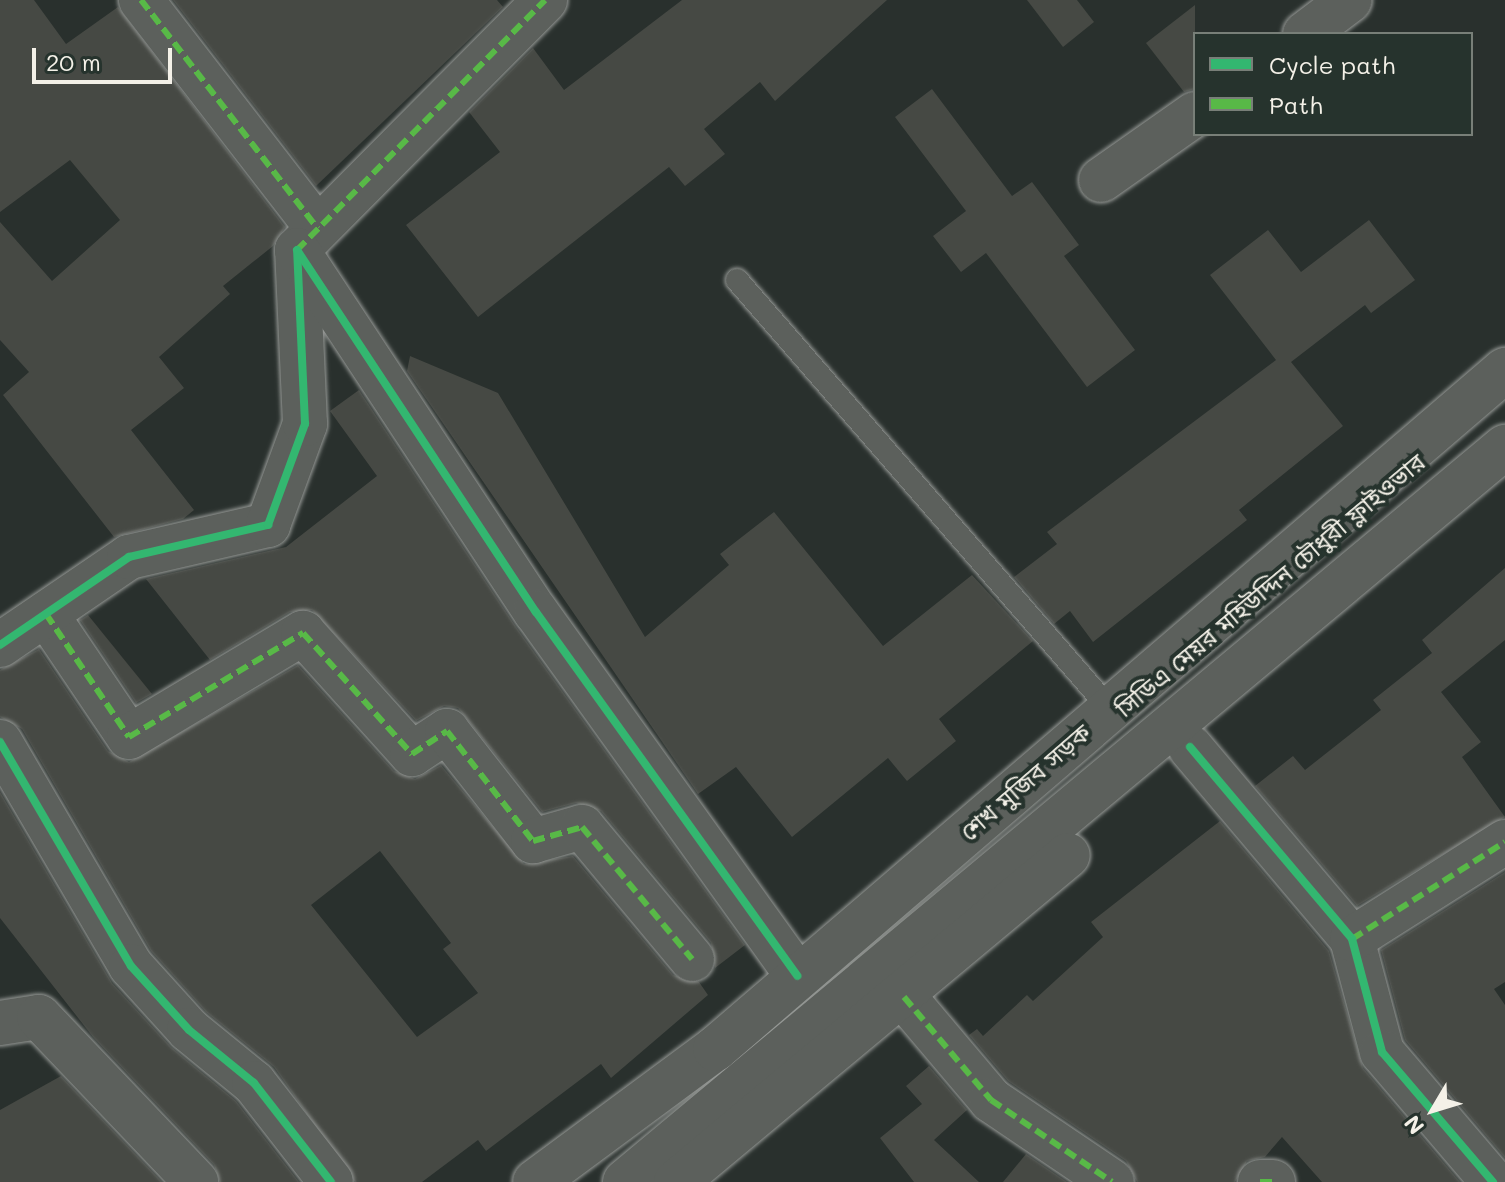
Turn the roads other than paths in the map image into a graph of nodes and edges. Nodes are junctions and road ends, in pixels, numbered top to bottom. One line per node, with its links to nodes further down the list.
1 (141, 0): 7 (main road)
2 (545, 0): 7 (main road)
3 (1350, 0): 4 (main road)
4 (1308, 32)
5 (1193, 115): 6 (main road)
6 (1101, 180)
7 (308, 240): 13 (main road); 21 (main road)
8 (737, 280): 15 (lane)
9 (1505, 370): 15 (main road, শেখ মুজিব সড়ক)
10 (1505, 389): 27 (main road, সিডিএ মেয়র মহিউদ্দিন চৌধুরী ফ্লাইওভার)
11 (1505, 447): 28 (main road)
12 (1505, 477): 17 (main road)
13 (46, 614): 14 (main road); 20 (main road)
14 (0, 645)
15 (1110, 709): 21 (main road, শেখ মুজিব সড়ক)
16 (0, 742): 25 (main road)
17 (1190, 747): 19 (main road); 22 (main road)
18 (1505, 842): 19 (main road)
19 (1352, 939): 33 (main road)
20 (692, 959)
21 (798, 976): 26 (main road, শেখ মুজিব সড়ক)
22 (904, 997): 29 (main road); 30 (main road)
23 (0, 1023): 24 (main road)
24 (196, 1182)
25 (331, 1182)
26 (535, 1182)
27 (557, 1182)
28 (625, 1182)
29 (676, 1182)
30 (1112, 1182)
31 (1260, 1182): 32 (main road)
32 (1273, 1182)
33 (1493, 1182)

